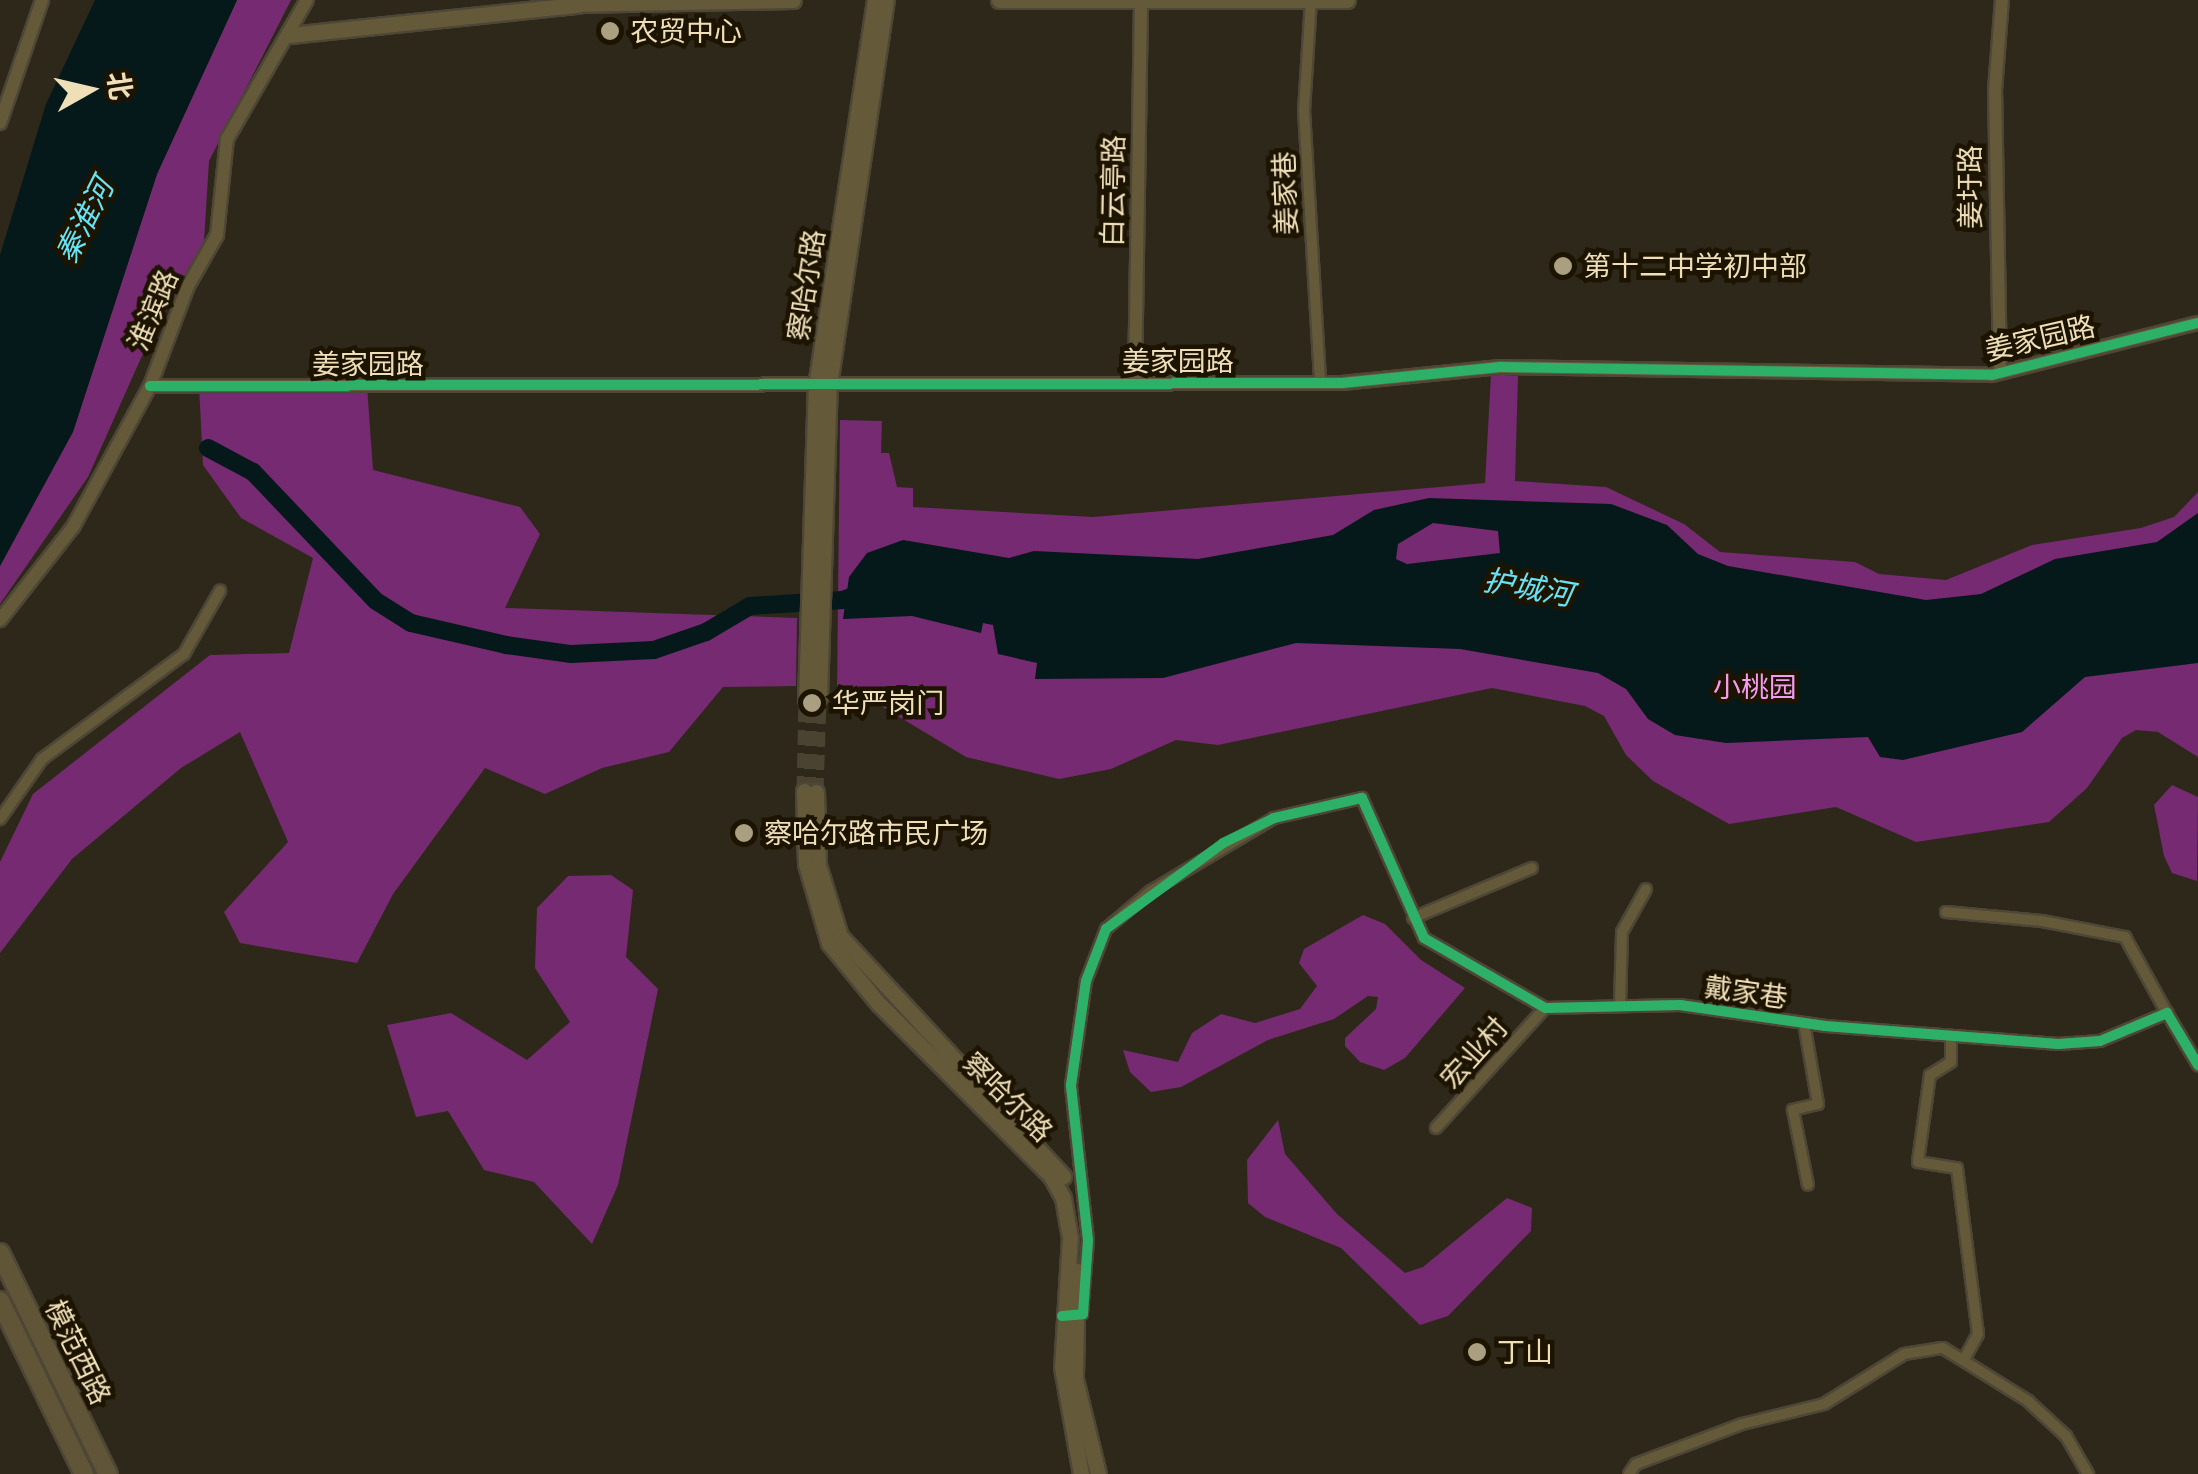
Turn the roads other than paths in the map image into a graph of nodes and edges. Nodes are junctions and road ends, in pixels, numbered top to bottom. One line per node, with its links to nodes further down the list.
1 (42, 0): 14 (street)
2 (307, 0): 13 (street, 淮滨路)
3 (547, 0): 12 (main road)
4 (793, 0): 12 (main road)
5 (875, 0): 19 (main road, 察哈尔路)
6 (886, 0): 19 (main road, 察哈尔路)
7 (999, 0): 11 (main road)
8 (1310, 0): 9 (main road); 11 (main road); 17 (street, 姜家巷)
9 (1346, 0)
10 (2002, 0): 16 (street, 姜圩路)
11 (1141, 1): 18 (street, 白云亭路)
12 (577, 5): 13 (main road)
13 (290, 35): 20 (street, 淮滨路)
14 (0, 123)
15 (2198, 323): 16 (street, 姜家园路)
16 (2000, 373): 17 (street, 姜家园路)
17 (1320, 383): 18 (street, 姜家园路)
18 (1135, 384): 19 (street, 姜家园路)
19 (822, 385): 20 (street, 姜家园路); 23 (main road, 察哈尔路)
20 (150, 386): 22 (street, 淮滨路)
21 (220, 591): 25 (street)
22 (0, 620)
23 (813, 698)
24 (810, 792): 40 (main road, 察哈尔路)
25 (0, 819)
26 (1532, 868): 29 (street)
27 (1646, 889): 30 (street)
28 (1946, 912): 32 (street)
29 (1413, 918): 31 (street); 40 (street)
30 (1620, 1005): 31 (street, 戴家巷); 33 (street, 戴家巷)
31 (1545, 1008): 36 (street, 宏业村)
32 (2167, 1012): 34 (street, 戴家巷); 35 (street)
33 (1804, 1023): 34 (street, 戴家巷); 37 (street)
34 (1951, 1036): 41 (street)
35 (2198, 1065)
36 (1436, 1128)
37 (1808, 1184)
38 (0, 1252): 43 (main road, 模范西路)
39 (0, 1300): 42 (main road, 模范西路)
40 (1067, 1315): 44 (main road, 察哈尔路); 45 (main road, 察哈尔路)
41 (1964, 1359): 46 (street); 47 (street)
42 (84, 1474)
43 (108, 1474)
44 (1081, 1474)
45 (1098, 1474)
46 (1629, 1474)
47 (2088, 1474)

